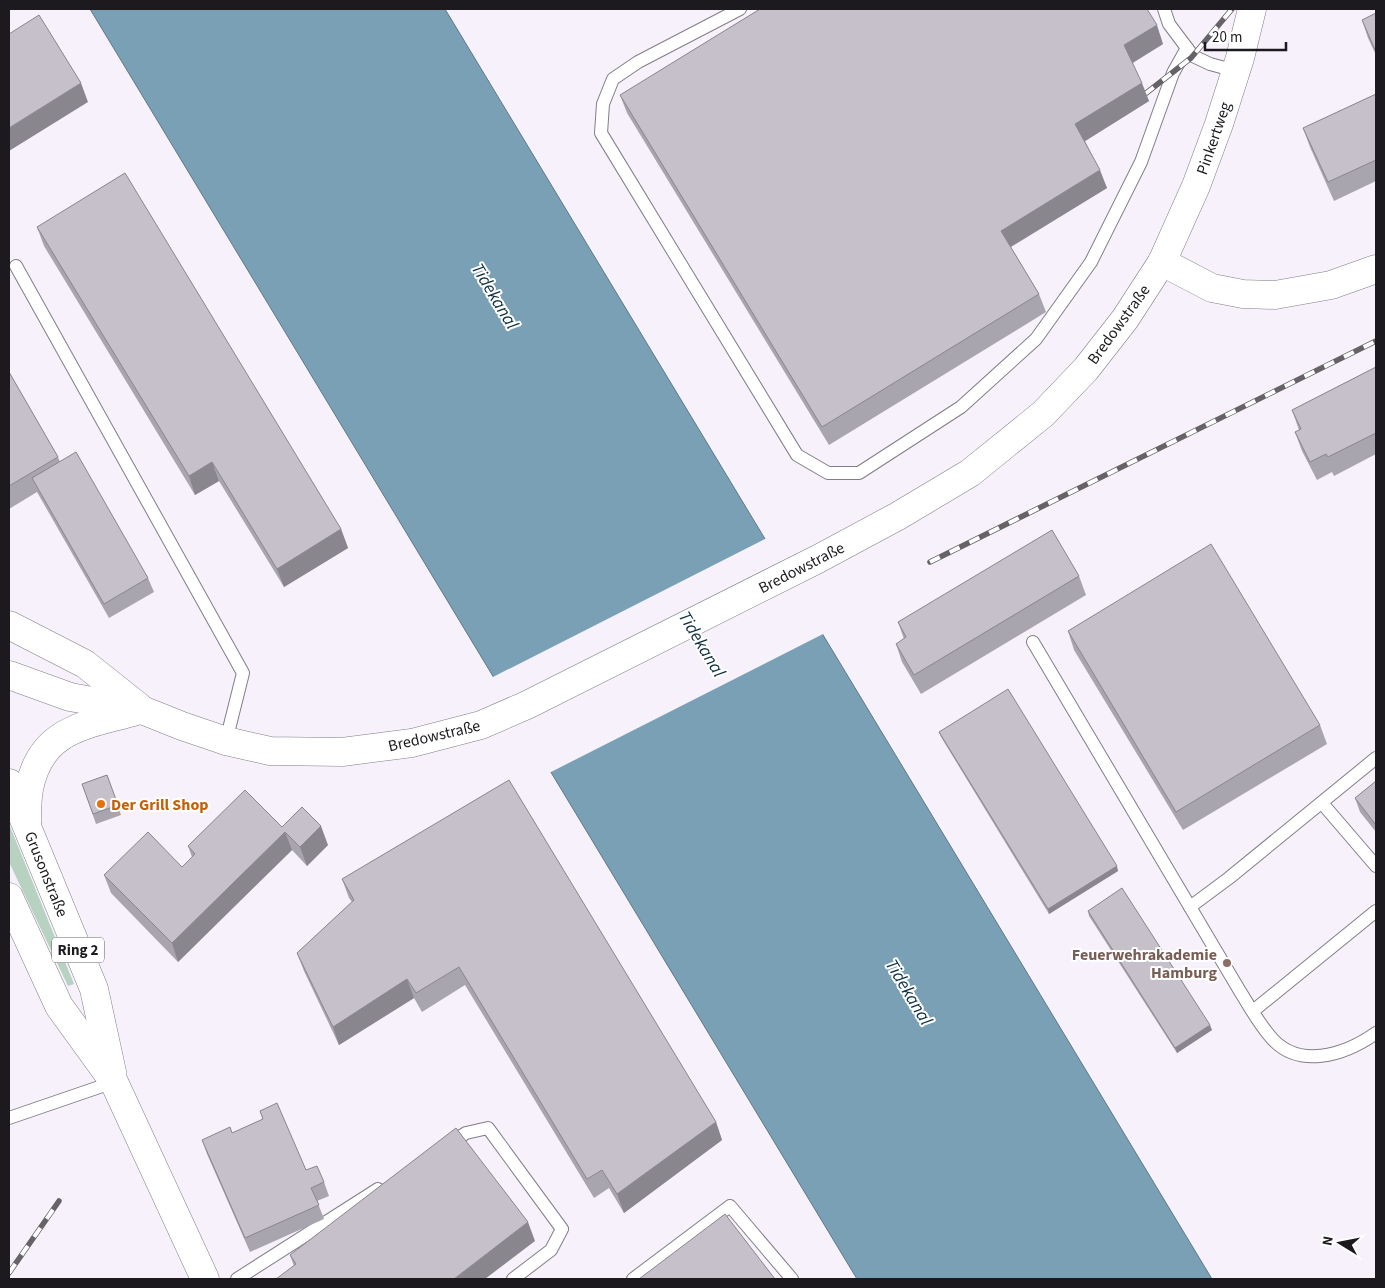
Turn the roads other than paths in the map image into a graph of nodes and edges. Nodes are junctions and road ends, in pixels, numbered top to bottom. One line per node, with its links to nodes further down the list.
1 (740, 9): 4 (lane)
2 (1164, 9): 4 (lane)
3 (1252, 9): 5 (street, Pinkertweg)
4 (1187, 48): 5 (lane)
5 (1236, 71): 6 (street, Pinkertweg)
6 (1162, 262): 8 (street); 13 (street, Bredowstraße)
7 (16, 266): 13 (lane)
8 (1376, 269)
9 (9, 625): 12 (street, Bredowstraße)
10 (1033, 642): 20 (lane)
11 (9, 675): 12 (street, Bredowstraße)
12 (142, 710): 13 (street, Bredowstraße); 17 (street)
13 (226, 741)
14 (1376, 758): 16 (lane)
15 (9, 783): 17 (street, Grusonstraße / Ring 2)
16 (1322, 803): 18 (lane); 20 (lane)
17 (26, 823): 24 (street, Grusonstraße / Ring 2)
18 (1376, 866)
19 (9, 897): 24 (street, Grusonstraße / Ring 2)
20 (1190, 906): 22 (lane)
21 (1376, 911): 22 (lane)
22 (1253, 1011): 23 (lane)
23 (1376, 1033)
24 (114, 1082): 25 (lane); 28 (street, Grusonstraße / Ring 2)
25 (9, 1118)
26 (433, 1154): 30 (lane)
27 (392, 1180): 29 (lane)
28 (200, 1277)
29 (237, 1279)
30 (513, 1279)
31 (633, 1279): 32 (lane)
32 (792, 1279)

